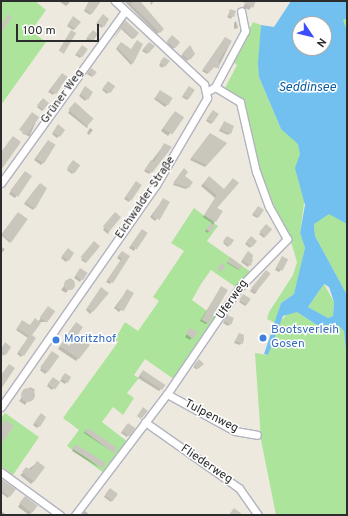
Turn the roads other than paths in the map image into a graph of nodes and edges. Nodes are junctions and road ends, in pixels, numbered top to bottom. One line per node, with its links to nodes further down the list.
1 (115, 1): 2 (street)
2 (125, 11): 4 (street); 5 (street, Grüner Weg)
3 (241, 11): 4 (street, Eichwalder Straße)
4 (212, 89): 6 (street, Uferweg); 7 (street, Eichwalder Straße)
5 (1, 183)
6 (167, 394): 8 (street, Uferweg); 9 (street, Tulpenweg)
7 (1, 407)
8 (146, 422): 12 (street, Uferweg); 13 (street, Fliederweg)
9 (258, 435)
10 (1, 472): 11 (street)
11 (60, 515)
12 (76, 515)
13 (258, 515)

